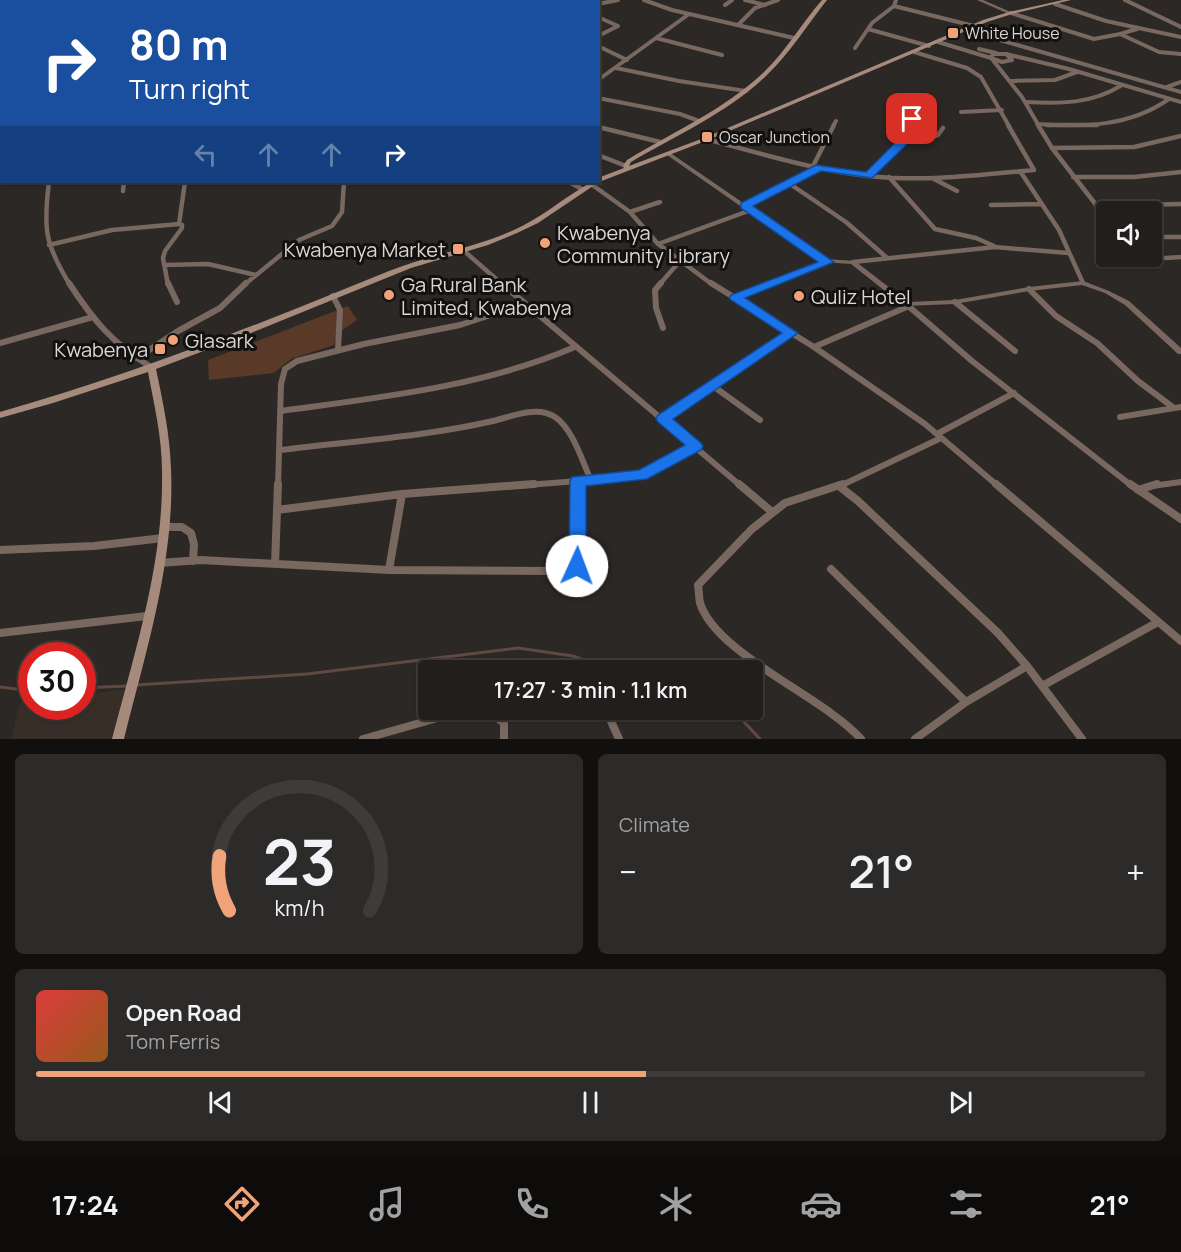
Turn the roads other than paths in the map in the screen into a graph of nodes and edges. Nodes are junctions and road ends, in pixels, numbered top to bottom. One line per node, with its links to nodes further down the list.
1 (618, 0): 13 (street)
2 (644, 0): 12 (street)
3 (659, 0): 12 (street)
4 (732, 0): 15 (street)
5 (745, 0): 16 (street)
6 (778, 0): 16 (street)
7 (825, 0): 31 (main road)
8 (897, 0): 17 (street)
9 (980, 0): 18 (street)
10 (1069, 0): 14 (main road)
11 (1125, 0): 23 (street)
12 (650, 3): 19 (street)
13 (600, 4)
14 (1055, 4): 18 (main road); 25 (street)
15 (725, 5)
16 (765, 5): 21 (street)
17 (894, 6): 22 (street); 24 (street)
18 (1011, 13): 22 (main road); 27 (street)
19 (689, 14): 21 (street); 30 (street)
20 (600, 18): 28 (street)
21 (738, 26): 31 (street)
22 (974, 26): 26 (main road)
23 (1181, 27)
24 (868, 29): 34 (street); 36 (street)
25 (1139, 29): 27 (street); 29 (street)
26 (964, 30): 32 (main road); 55 (street)
27 (1120, 34): 40 (street)
28 (600, 35)
29 (1181, 37)
30 (656, 38): 41 (street); 43 (street)
31 (794, 38): 56 (main road)
32 (940, 41): 33 (street); 34 (main road)
33 (952, 44): 38 (street); 42 (street)
34 (929, 46): 37 (main road)
35 (600, 47): 43 (street)
36 (855, 48)
37 (914, 52): 63 (street); 72 (main road)
38 (996, 53): 39 (street); 42 (street)
39 (1006, 54): 44 (street); 45 (street)
40 (1181, 54)
41 (722, 55)
42 (991, 58): 45 (street); 48 (street)
43 (627, 60): 46 (street)
44 (1029, 60): 45 (street); 50 (street)
45 (1010, 61): 48 (street)
46 (616, 68): 49 (street); 56 (street)
47 (600, 70): 49 (street)
48 (1002, 70): 52 (street)
49 (609, 72): 51 (street)
50 (1077, 72): 52 (street); 54 (street)
51 (600, 79)
52 (1010, 81): 60 (street)
53 (1181, 82): 55 (street)
54 (1122, 85): 59 (street); 60 (street)
55 (1167, 87): 57 (street)
56 (746, 91): 65 (main road)
57 (1181, 92)
58 (600, 98): 65 (street)
59 (1169, 99): 61 (street); 67 (street)
60 (1026, 102): 67 (street)
61 (1181, 102)
62 (919, 103): 70 (street)
63 (1002, 111): 64 (street); 79 (street)
64 (961, 112)
65 (699, 121): 73 (main road)
66 (836, 121): 78 (street)
67 (1036, 124): 74 (street)
68 (600, 127): 73 (street)
69 (943, 128): 70 (street)
70 (908, 136): 81 (street)
71 (1181, 136): 74 (street)
72 (706, 139): 75 (main road); 78 (street)
73 (660, 142): 77 (main road)
74 (1052, 148): 83 (street)
75 (669, 154): 77 (main road); 103 (street)
76 (600, 156): 77 (street)
77 (627, 167): 85 (main road)
78 (816, 167): 81 (street); 93 (street)
79 (1020, 171): 84 (street); 98 (street)
80 (1181, 172): 83 (street)
81 (868, 176): 82 (street)
82 (889, 177): 84 (street); 110 (street)
83 (1073, 177): 102 (street)
84 (933, 179): 96 (street)
85 (600, 180)
86 (49, 183): 108 (street)
87 (124, 183): 95 (street)
88 (185, 183): 105 (street)
89 (344, 183): 120 (street)
90 (571, 183): 94 (street)
91 (593, 183): 94 (main road)
92 (596, 183): 104 (street)
93 (790, 184): 103 (street); 113 (street)
94 (582, 189): 111 (main road)
95 (123, 192)
96 (957, 192)
97 (660, 202): 104 (street)
98 (1042, 204): 101 (street); 112 (street)
99 (1162, 204): 100 (street)
100 (1181, 204)
101 (990, 205)
102 (1096, 206)
103 (748, 208): 109 (street); 117 (street)
104 (630, 212): 109 (street)
105 (179, 224): 108 (street); 119 (street)
106 (1162, 237): 107 (street)
107 (1181, 237)
108 (49, 244): 129 (street)
109 (658, 244): 116 (street)
110 (994, 247): 112 (street); 113 (street)
111 (464, 250): 123 (main road); 127 (street)
112 (1068, 253): 121 (street)
113 (886, 257): 118 (street)
114 (1181, 257): 115 (street)
115 (1165, 258)
116 (680, 261): 124 (street); 130 (street)
117 (828, 262): 118 (street); 124 (street)
118 (853, 262): 128 (street)
119 (164, 265): 120 (street); 125 (street)
120 (256, 275): 138 (street)
121 (1083, 283): 122 (street); 137 (street)
122 (1029, 289): 126 (street); 142 (street)
123 (333, 296): 135 (street); 139 (main road)
124 (735, 298): 131 (street)
125 (177, 302)
126 (955, 303): 128 (street); 136 (street)
127 (524, 304): 133 (street); 135 (street)
128 (908, 305): 134 (street); 141 (street)
129 (93, 317): 132 (street); 138 (street)
130 (663, 328)
131 (791, 333): 134 (street); 140 (street)
132 (0, 343)
133 (575, 347): 143 (street); 146 (street)
134 (814, 347): 148 (street)
135 (338, 350): 143 (street)
136 (1015, 351)
137 (1181, 352)
138 (137, 358): 139 (street)
139 (151, 367): 144 (main road); 160 (main road)
140 (713, 386): 146 (street); 147 (street)
141 (1014, 393): 148 (street); 155 (street)
142 (1178, 408): 145 (street)
143 (281, 411): 150 (street)
144 (0, 415)
145 (1120, 417)
146 (663, 419): 149 (street)
147 (760, 420)
148 (939, 436): 154 (street); 168 (street)
149 (696, 446): 151 (street); 158 (street)
150 (280, 450): 151 (street); 157 (street)
151 (591, 480): 152 (street)
152 (578, 481): 156 (street); 166 (street)
153 (1181, 482): 155 (street)
154 (839, 486): 158 (street); 171 (street)
155 (1138, 490): 159 (street)
156 (402, 494): 157 (street); 166 (street)
157 (277, 510): 164 (street)
158 (772, 512): 181 (street)
159 (1181, 519)
160 (163, 532): 161 (street); 162 (street); 163 (main road)
161 (0, 550)
162 (193, 561): 163 (street); 164 (street)
163 (159, 563): 167 (main road)
164 (275, 564): 166 (street)
165 (831, 569): 173 (street)
166 (389, 570)
167 (147, 616): 169 (street); 177 (main road)
168 (1158, 622): 170 (street); 172 (street)
169 (0, 633)
170 (1181, 641)
171 (1027, 666): 172 (street); 173 (street)
172 (1042, 686): 183 (street)
173 (966, 702): 182 (street)
174 (430, 720): 178 (street)
175 (501, 720): 179 (street)
176 (610, 720): 180 (street)
177 (118, 739)
178 (363, 739)
179 (504, 739)
180 (619, 739)
181 (861, 739)
182 (915, 739)
183 (1082, 739)

